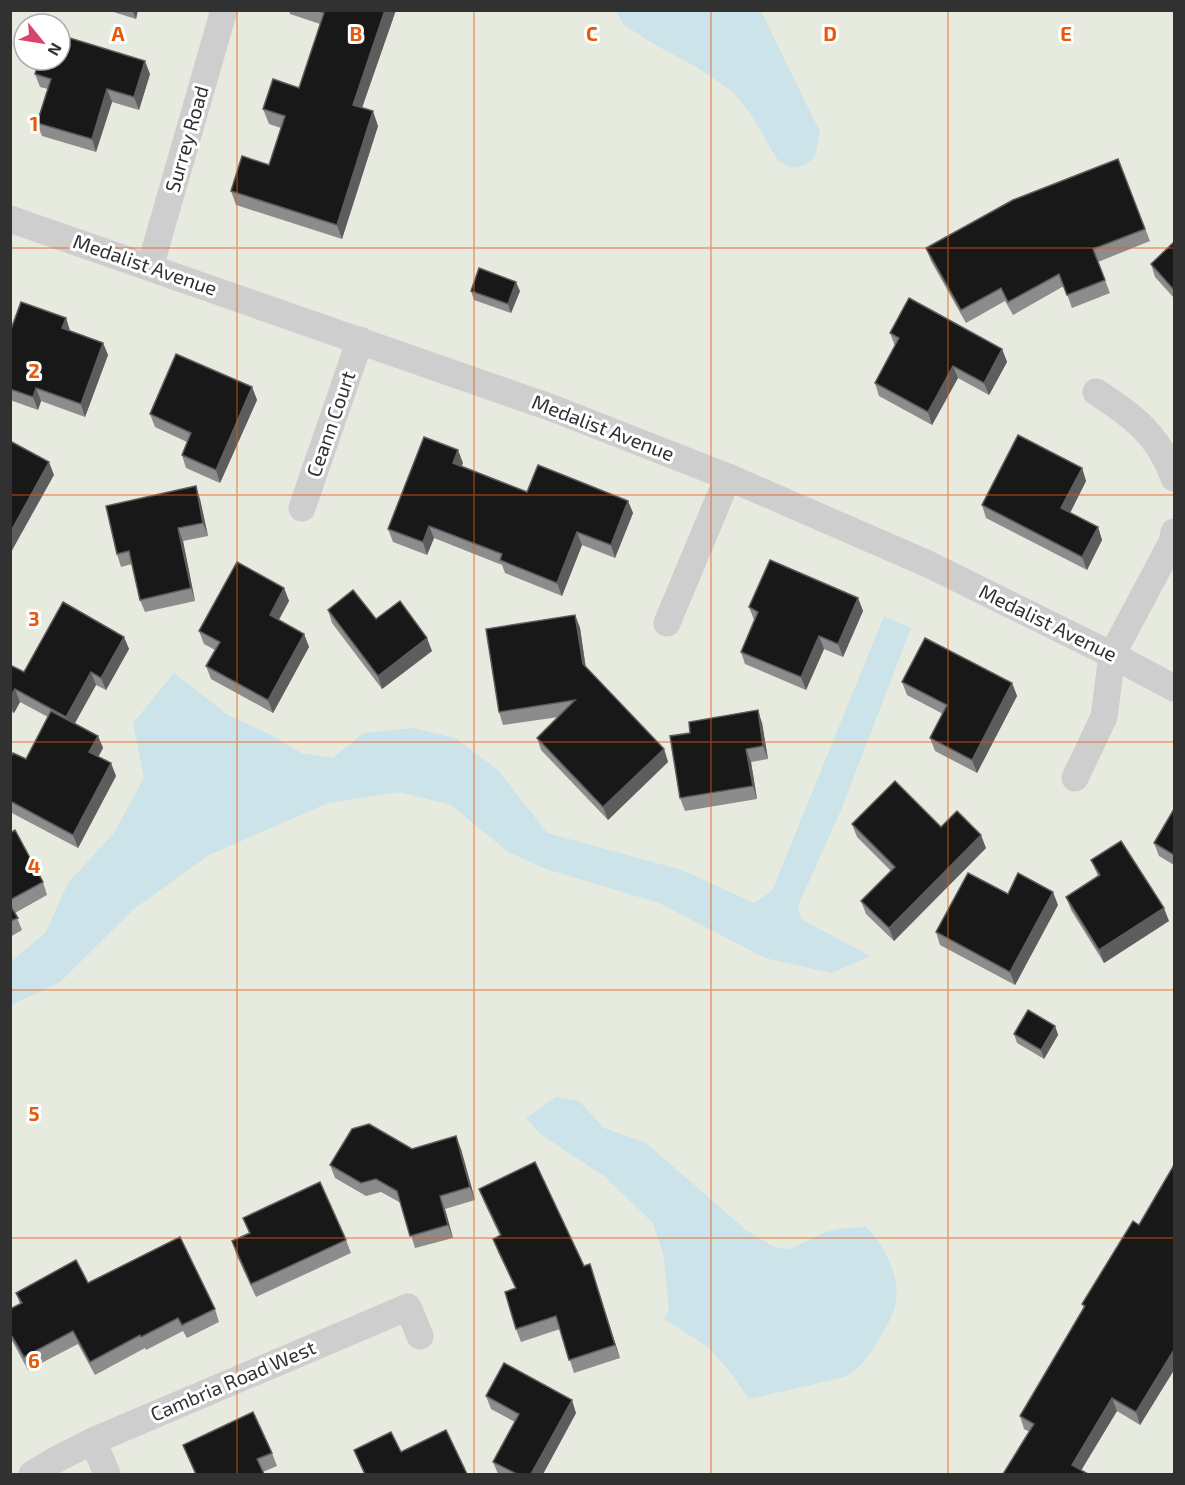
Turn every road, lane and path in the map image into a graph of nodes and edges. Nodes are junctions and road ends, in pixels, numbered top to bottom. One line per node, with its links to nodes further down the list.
1 (224, 10): 3 (street, Surrey Road)
2 (10, 219): 3 (street, Medalist Avenue)
3 (150, 267): 4 (street, Medalist Avenue)
4 (360, 340): 6 (street, Medalist Avenue); 8 (street, Ceann Court)
5 (1096, 392): 7 (street)
6 (728, 477): 10 (street); 11 (street, Medalist Avenue)
7 (1174, 478)
8 (302, 507)
9 (1174, 532): 11 (street)
10 (667, 623)
11 (1112, 655): 12 (street, Medalist Avenue); 13 (street)
12 (1174, 688)
13 (1075, 778)
14 (420, 1336): 15 (street, Cambria Road West)
15 (93, 1441): 16 (street, Cambria Road West); 17 (street)
16 (32, 1474)
17 (107, 1474)

